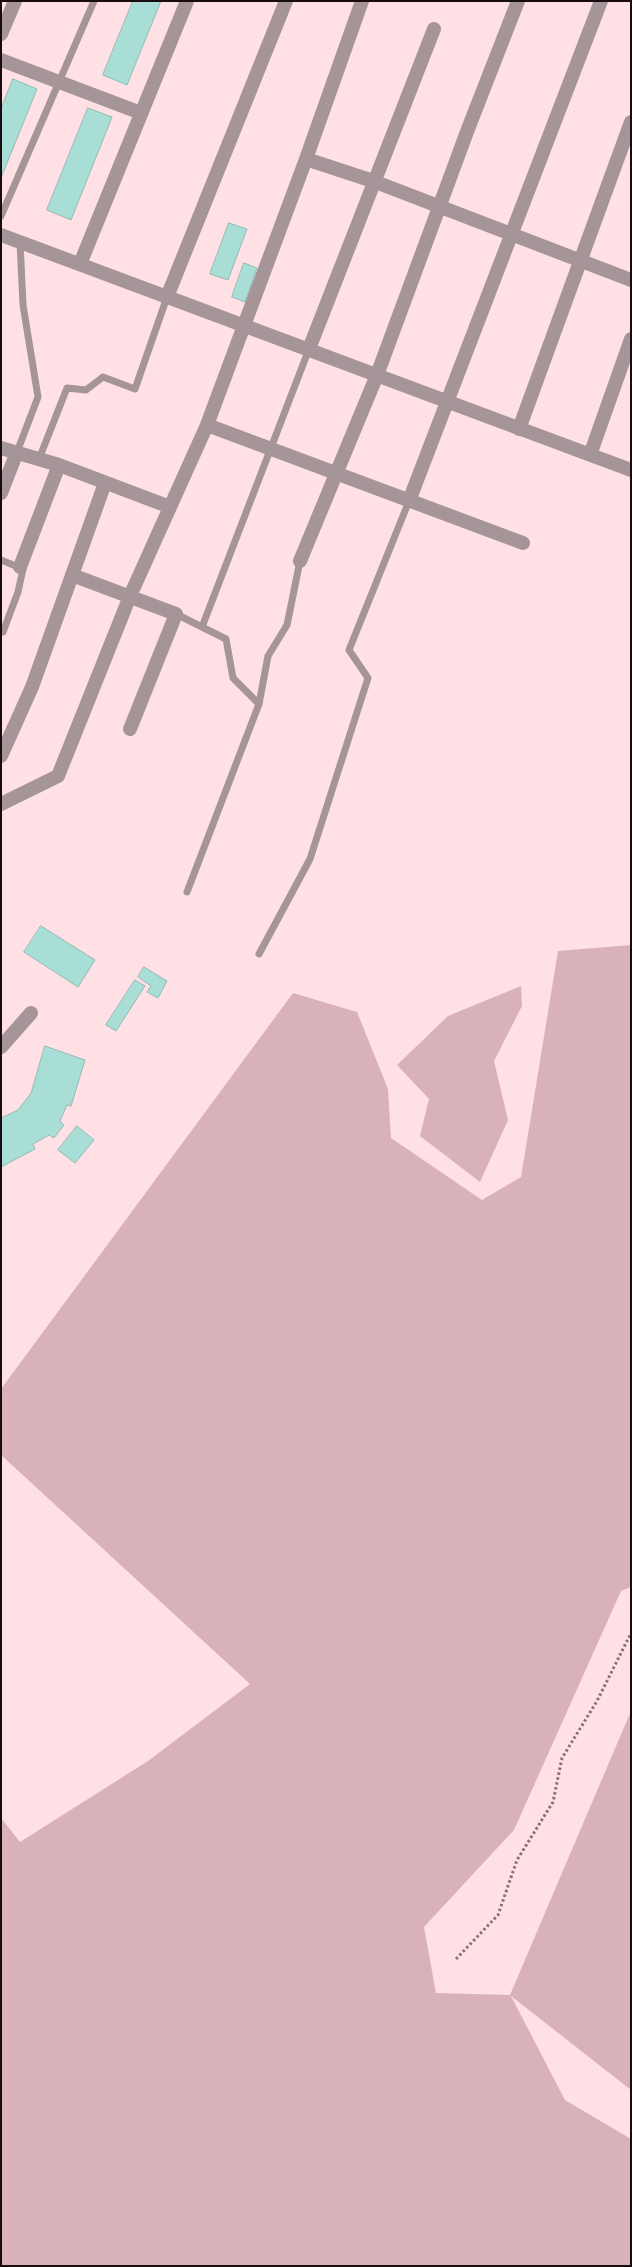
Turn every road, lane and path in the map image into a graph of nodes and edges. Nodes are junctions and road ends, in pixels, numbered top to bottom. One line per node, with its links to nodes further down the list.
1 (15, 1): 9 (street)
2 (94, 1): 11 (lane)
3 (187, 1): 12 (street)
4 (286, 1): 24 (street)
5 (362, 1): 14 (street)
6 (518, 1): 16 (street)
7 (601, 1): 18 (street)
8 (434, 29): 15 (street)
9 (1, 34)
10 (1, 60): 11 (street)
11 (59, 82): 12 (street); 17 (lane)
12 (141, 114): 22 (street)
13 (631, 122): 21 (street)
14 (306, 158): 15 (street); 25 (street)
15 (373, 181): 16 (street); 27 (street)
16 (441, 206): 18 (street); 28 (street)
17 (1, 216)
18 (512, 234): 21 (street); 29 (street)
19 (1, 235): 20 (street)
20 (20, 242): 22 (street); 34 (lane)
21 (580, 261): 23 (street); 31 (street)
22 (80, 264): 24 (street)
23 (631, 280)
24 (167, 297): 25 (street); 36 (lane)
25 (243, 325): 27 (street); 30 (street)
26 (631, 339): 35 (street)
27 (309, 349): 28 (street); 33 (lane)
28 (377, 375): 29 (street); 39 (street)
29 (447, 402): 31 (street); 42 (street)
30 (207, 425): 33 (street); 43 (street)
31 (519, 429): 35 (street)
32 (1, 448): 34 (street)
33 (270, 448): 39 (street); 51 (lane)
34 (18, 452): 36 (street); 41 (street)
35 (590, 455): 38 (street)
36 (39, 459): 37 (street)
37 (59, 465): 40 (street); 47 (street)
38 (631, 470)
39 (336, 473): 42 (street); 46 (street)
40 (105, 483): 43 (street); 48 (street)
41 (1, 493)
42 (409, 501): 44 (street); 58 (lane)
43 (170, 507): 49 (street)
44 (523, 543)
45 (1, 560): 47 (lane)
46 (300, 561): 53 (lane)
47 (20, 567): 52 (lane)
48 (72, 575): 49 (street); 55 (street)
49 (130, 596): 50 (street); 56 (street)
50 (176, 614): 51 (lane); 54 (street)
51 (202, 627): 53 (lane)
52 (3, 632)
53 (259, 704): 57 (lane)
54 (130, 728)
55 (1, 756)
56 (1, 804)
57 (187, 892)
58 (260, 954)
59 (31, 1013): 60 (street)
60 (1, 1047)
61 (631, 1633): 62 (path)
62 (456, 1959)

